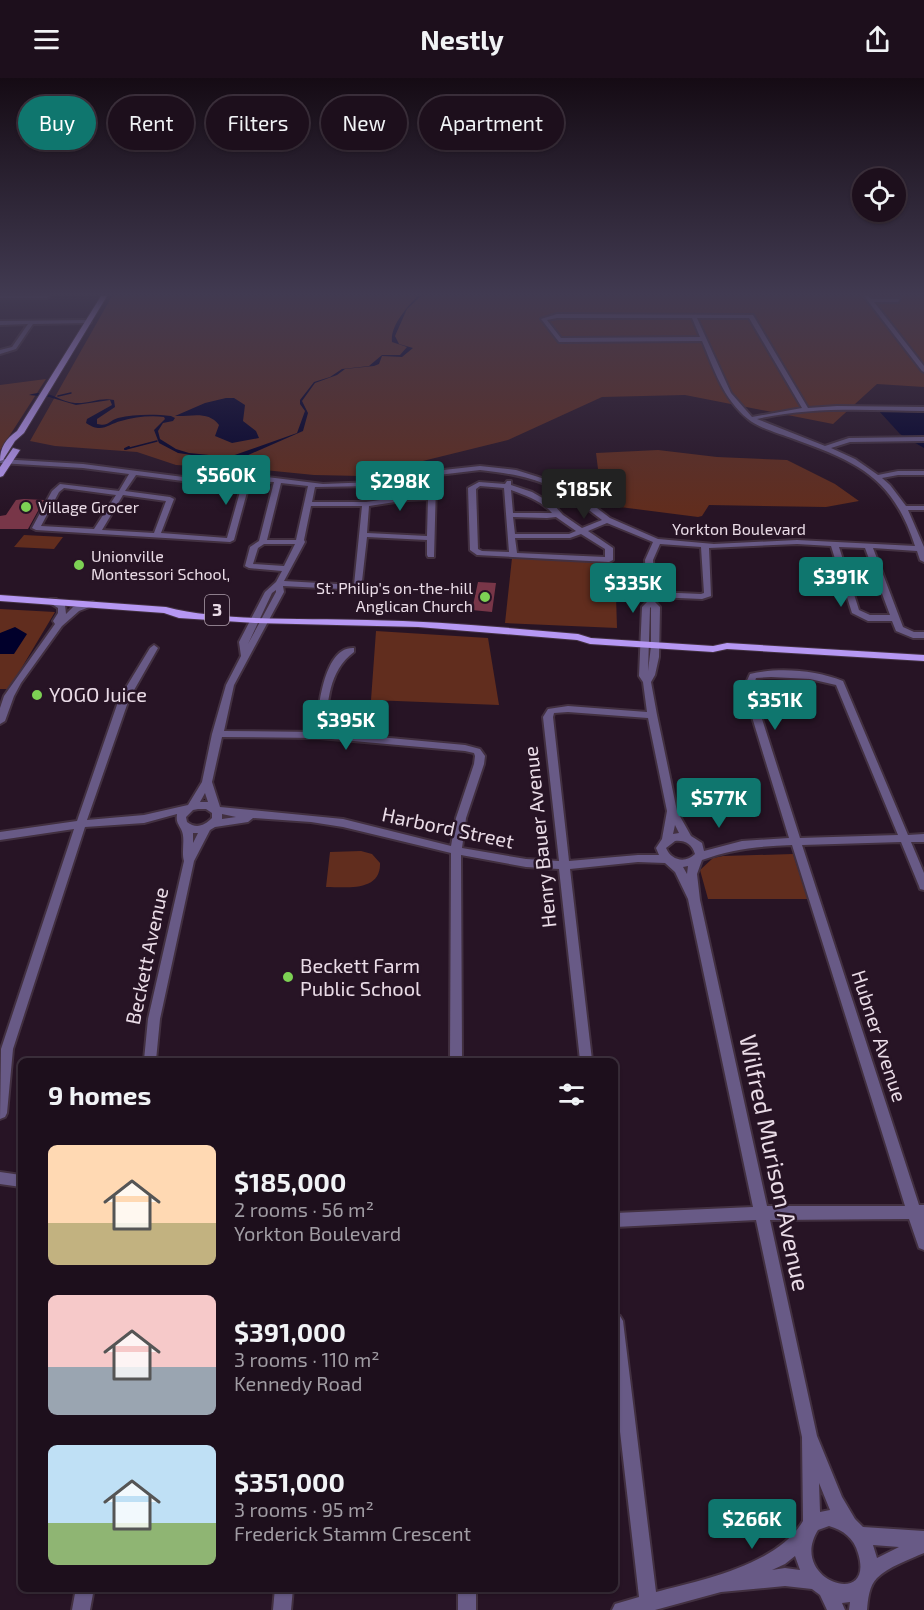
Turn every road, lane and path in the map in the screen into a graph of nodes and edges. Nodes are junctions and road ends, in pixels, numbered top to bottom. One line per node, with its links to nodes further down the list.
1 (59, 367): 9 (main road)
2 (716, 367): 6 (street)
3 (781, 367): 4 (street)
4 (806, 410): 5 (street); 6 (street)
5 (923, 411)
6 (751, 419): 8 (street)
7 (924, 440): 8 (street)
8 (825, 448): 15 (street)
9 (3, 460): 10 (street, Yorkton Boulevard); 13 (main road)
10 (134, 472): 16 (street, Yorkton Boulevard); 20 (street)
11 (516, 472): 14 (street, Yorkton Boulevard); 19 (street); 28 (street, Yorkton Boulevard)
12 (924, 473): 15 (street)
13 (0, 474)
14 (424, 474): 18 (street, Yorkton Boulevard); 21 (street)
15 (877, 477): 24 (street)
16 (247, 479): 17 (street, Yorkton Boulevard); 31 (street)
17 (278, 480): 18 (street, Yorkton Boulevard); 37 (street)
18 (312, 486): 22 (street)
19 (507, 486): 26 (street); 27 (street); 43 (street)
20 (121, 493): 30 (street); 30 (street); 31 (street)
21 (432, 497): 23 (street); 34 (street)
22 (308, 504): 23 (street); 36 (street)
23 (366, 504): 32 (street)
24 (904, 508): 25 (street); 41 (street)
25 (924, 508)
26 (557, 514): 27 (street); 29 (street)
27 (509, 515): 33 (street)
28 (607, 520): 29 (street); 35 (street, Yorkton Boulevard)
29 (580, 530): 33 (street); 43 (street)
30 (97, 531): 31 (street)
31 (157, 535)
32 (364, 535): 34 (street); 46 (street)
33 (511, 536): 43 (street)
34 (431, 538): 42 (street)
35 (657, 541): 40 (street, Yorkton Boulevard); 48 (street)
36 (300, 542): 37 (street); 45 (street)
37 (263, 543): 45 (street)
38 (834, 543): 39 (street, Yorkton Boulevard); 40 (street, Yorkton Boulevard); 52 (street)
39 (868, 545): 41 (street, Yorkton Boulevard); 52 (street)
40 (705, 546): 48 (street)
41 (922, 549): 44 (street)
42 (431, 555)
43 (513, 555)
44 (924, 560)
45 (287, 569): 46 (street)
46 (279, 583): 51 (street)
47 (0, 598): 49 (main road, 3)
48 (651, 598): 55 (street)
49 (53, 601): 50 (main road, 3); 53 (street)
50 (93, 604): 51 (main road, 3); 53 (street)
51 (262, 616): 55 (main road, 3); 62 (street)
52 (894, 618): 54 (street)
53 (59, 624): 59 (street)
54 (924, 635)
55 (650, 641): 58 (main road, 3); 60 (street)
56 (154, 648): 70 (street)
57 (351, 650): 63 (street)
58 (924, 658)
59 (5, 696): 61 (street)
60 (652, 716): 67 (street); 85 (street, Henry Bauer Avenue)
61 (0, 721)
62 (217, 734): 63 (street); 64 (street)
63 (320, 735): 80 (street)
64 (207, 783): 65 (street); 66 (street)
65 (191, 807): 66 (street); 69 (street); 72 (street)
66 (215, 809): 68 (street, Harbord Street); 71 (street)
67 (672, 811): 76 (street); 77 (street)
68 (258, 815): 71 (street, Harbord Street); 80 (street, Harbord Street)
69 (144, 819): 70 (street); 72 (street)
70 (81, 824): 73 (street); 91 (street)
71 (210, 826): 72 (street); 84 (street, Beckett Avenue)
72 (185, 827): 84 (street, Beckett Avenue)
73 (0, 836)
74 (905, 838): 75 (street); 78 (street); 78 (street, Hubner Avenue); 86 (street)
75 (924, 838)
76 (666, 841): 77 (street); 81 (street, Harbord Street); 83 (street)
77 (691, 841): 79 (street); 82 (street)
78 (796, 841): 79 (street); 94 (street, Hubner Avenue)
79 (739, 845): 82 (street)
80 (456, 850): 85 (street, Harbord Street); 89 (street)
81 (631, 858): 83 (street, Harbord Street); 85 (street, Harbord Street)
82 (697, 859): 83 (street); 87 (street, Wilfred Murison Avenue)
83 (668, 860): 87 (street, Wilfred Murison Avenue)
84 (189, 861): 88 (street, Beckett Avenue)
85 (564, 865): 90 (street, Henry Bauer Avenue)
86 (924, 886)
87 (694, 900): 95 (street, Wilfred Murison Avenue)
88 (150, 1058)
89 (456, 1058)
90 (586, 1058)
91 (0, 1113)
92 (0, 1178): 93 (street)
93 (18, 1181)
94 (919, 1212): 95 (street); 97 (street, Hubner Avenue)
95 (760, 1213): 96 (street); 99 (street, Wilfred Murison Avenue)
96 (618, 1220)
97 (924, 1243)
98 (618, 1347): 109 (street)
99 (809, 1436): 100 (street, Wilfred Murison Avenue); 101 (street, Wilfred Murison Avenue)
100 (854, 1529): 101 (street); 102 (street); 103 (street)
101 (808, 1530): 104 (street); 105 (street)
102 (924, 1542): 103 (street)
103 (865, 1581): 105 (street); 115 (street)
104 (717, 1585): 105 (street); 109 (street)
105 (821, 1585): 114 (street)
106 (84, 1592): 110 (street)
107 (284, 1592): 111 (street)
108 (467, 1592): 112 (street)
109 (648, 1602): 113 (street)
110 (81, 1610)
111 (282, 1610)
112 (467, 1610)
113 (621, 1610)
114 (836, 1610)
115 (858, 1610)

